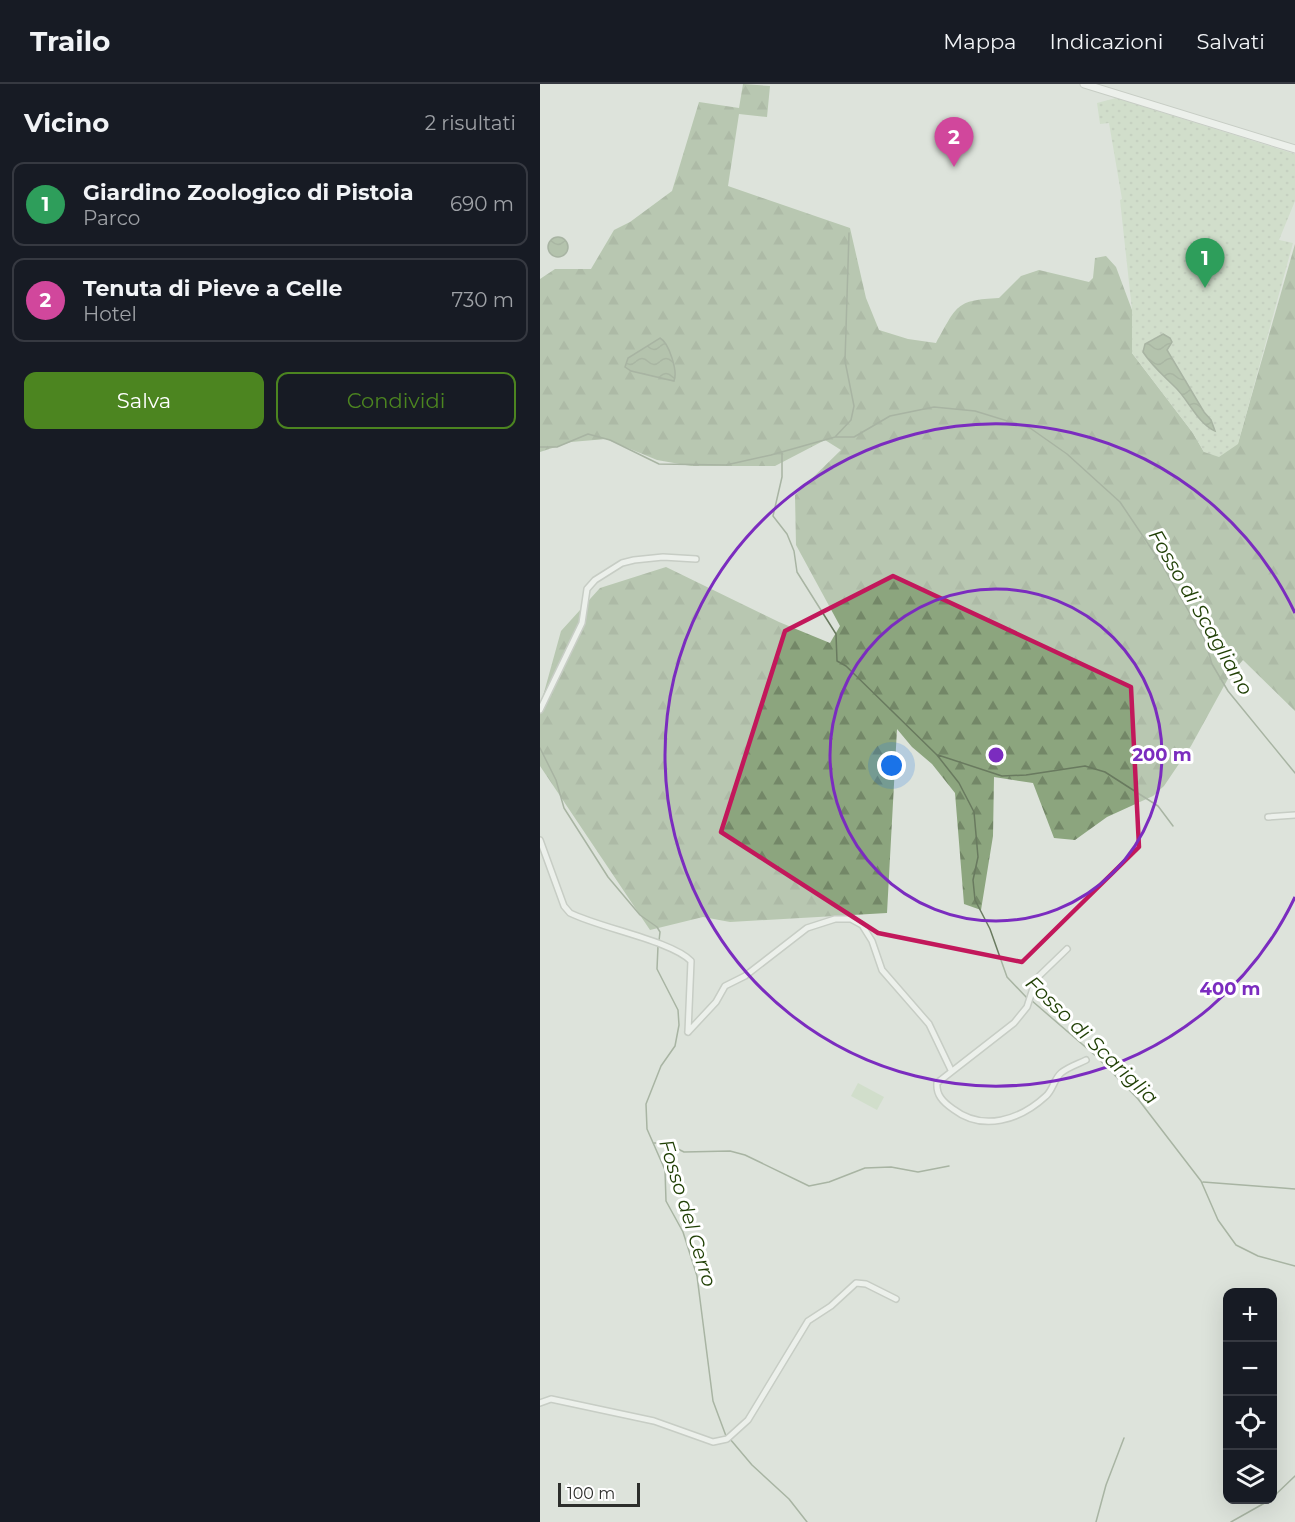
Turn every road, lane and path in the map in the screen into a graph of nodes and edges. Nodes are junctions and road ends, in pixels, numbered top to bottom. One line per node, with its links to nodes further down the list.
1 (1084, 84): 2 (main road)
2 (1295, 148)
3 (696, 559): 4 (street)
4 (540, 710)
5 (1295, 815): 6 (street)
6 (1268, 817)
7 (540, 840): 10 (street)
8 (1067, 949): 10 (street)
9 (1086, 1060): 10 (street)
10 (951, 1070)
11 (896, 1299): 12 (street)
12 (540, 1403)

